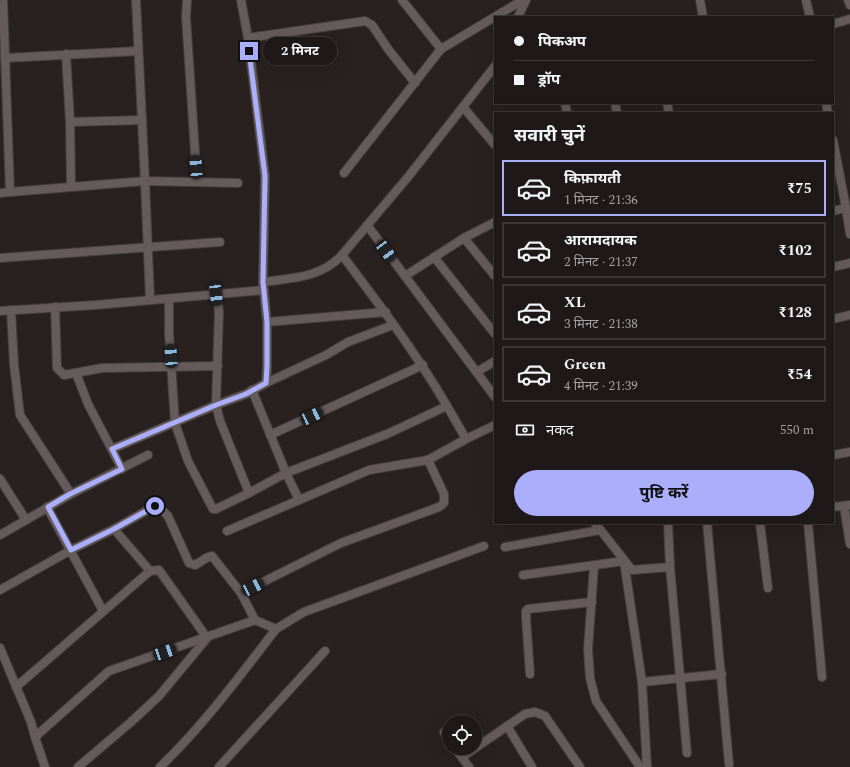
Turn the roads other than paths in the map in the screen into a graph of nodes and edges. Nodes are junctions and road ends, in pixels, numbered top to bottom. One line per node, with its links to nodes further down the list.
1 (3, 0): 23 (street)
2 (136, 0): 21 (street)
3 (187, 0): 33 (street)
4 (241, 0): 19 (street)
5 (402, 0): 20 (street)
6 (523, 0): 12 (street)
7 (526, 0): 13 (street)
8 (700, 0): 14 (street)
9 (806, 0): 15 (street)
10 (848, 0): 11 (street)
11 (850, 5)
12 (496, 16)
13 (518, 16)
14 (703, 16)
15 (810, 16)
16 (494, 17): 20 (street)
17 (850, 19): 18 (street)
18 (834, 24)
19 (248, 38): 25 (street); 53 (street)
20 (441, 49): 25 (street)
21 (138, 51): 22 (street); 27 (street)
22 (66, 54): 23 (street); 28 (street)
23 (5, 58): 37 (street)
24 (494, 67): 26 (street)
25 (415, 83): 31 (street)
26 (463, 107): 29 (street); 41 (street)
27 (142, 120): 28 (street); 32 (street)
28 (70, 122): 35 (street)
29 (494, 143)
30 (834, 145): 38 (street)
31 (344, 173)
32 (145, 181): 33 (street); 35 (street); 45 (street)
33 (197, 182): 34 (street)
34 (238, 183)
35 (71, 187): 37 (street)
36 (0, 192): 37 (street)
37 (10, 192)
38 (846, 208): 39 (street); 42 (street)
39 (834, 211)
40 (494, 223): 43 (street)
41 (367, 225): 46 (street); 52 (street)
42 (850, 234)
43 (464, 238): 47 (street); 51 (street)
44 (220, 242): 45 (street)
45 (147, 248): 48 (street); 56 (street)
46 (342, 255): 53 (street); 60 (street)
47 (434, 257): 52 (street); 65 (street)
48 (0, 258)
49 (850, 263): 50 (street)
50 (834, 266)
51 (494, 275)
52 (405, 276): 70 (street)
53 (264, 286): 54 (street); 63 (street)
54 (216, 294): 55 (street); 68 (street)
55 (169, 299): 56 (street); 69 (street)
56 (150, 300): 57 (street)
57 (55, 307): 58 (street); 71 (street)
58 (10, 310): 59 (street); 90 (street)
59 (0, 311)
60 (386, 312): 63 (street); 64 (street)
61 (850, 315): 62 (street)
62 (834, 319)
63 (267, 322): 72 (street)
64 (393, 325): 67 (street); 72 (street)
65 (494, 333)
66 (494, 362): 70 (street)
67 (422, 365): 76 (street); 79 (street)
68 (218, 366): 69 (street); 75 (street)
69 (172, 367): 71 (street); 77 (street)
70 (477, 372): 74 (street)
71 (76, 373): 81 (street)
72 (266, 383): 73 (street)
73 (252, 390): 75 (street); 79 (street)
74 (494, 396)
75 (216, 405): 77 (street); 89 (street)
76 (447, 406): 80 (street); 87 (street)
77 (175, 423): 81 (street); 89 (street)
78 (494, 425): 80 (street)
79 (270, 435): 87 (street)
80 (466, 439): 85 (street)
81 (112, 449): 86 (street)
82 (850, 452): 83 (street)
83 (834, 454)
84 (148, 455): 86 (street)
85 (428, 460): 91 (street); 115 (street)
86 (122, 469): 90 (street)
87 (286, 473): 89 (street); 91 (street)
88 (0, 479): 95 (street)
89 (249, 493)
90 (70, 494): 93 (street)
91 (299, 500): 102 (street)
92 (847, 505): 94 (street); 104 (street)
93 (48, 507): 95 (street); 107 (street)
94 (834, 507)
95 (26, 520): 103 (street)
96 (668, 524): 110 (street)
97 (707, 524): 124 (street)
98 (760, 524): 113 (street)
99 (808, 524): 125 (street)
100 (597, 526): 106 (street); 108 (street)
101 (114, 529): 107 (street); 111 (street); 115 (street)
102 (227, 531)
103 (0, 536)
104 (850, 544)
105 (484, 546): 119 (street)
106 (505, 547)
107 (71, 550): 114 (street); 117 (street)
108 (624, 561): 109 (street); 110 (street); 127 (street)
109 (594, 566): 112 (street); 116 (street)
110 (670, 567): 126 (street)
111 (150, 571): 117 (street); 120 (street)
112 (523, 575)
113 (768, 588)
114 (0, 590)
115 (240, 593): 118 (street)
116 (592, 602): 123 (street); 141 (street)
117 (103, 611): 128 (street)
118 (255, 620): 119 (street); 120 (street)
119 (276, 630): 136 (street)
120 (207, 638): 130 (street); 135 (street)
121 (0, 648): 128 (street)
122 (325, 651): 137 (street)
123 (530, 674)
124 (722, 674): 126 (street); 133 (street)
125 (822, 677)
126 (680, 679): 127 (street); 131 (street)
127 (642, 682): 142 (street)
128 (16, 687): 130 (street)
129 (507, 726): 132 (street); 139 (street); 140 (street)
130 (35, 737): 134 (street)
131 (687, 753)
132 (462, 757): 138 (street)
133 (728, 764)
134 (45, 767)
135 (78, 767)
136 (160, 767)
137 (219, 767)
138 (469, 767)
139 (532, 767)
140 (580, 767)
141 (640, 767)
142 (647, 767)

